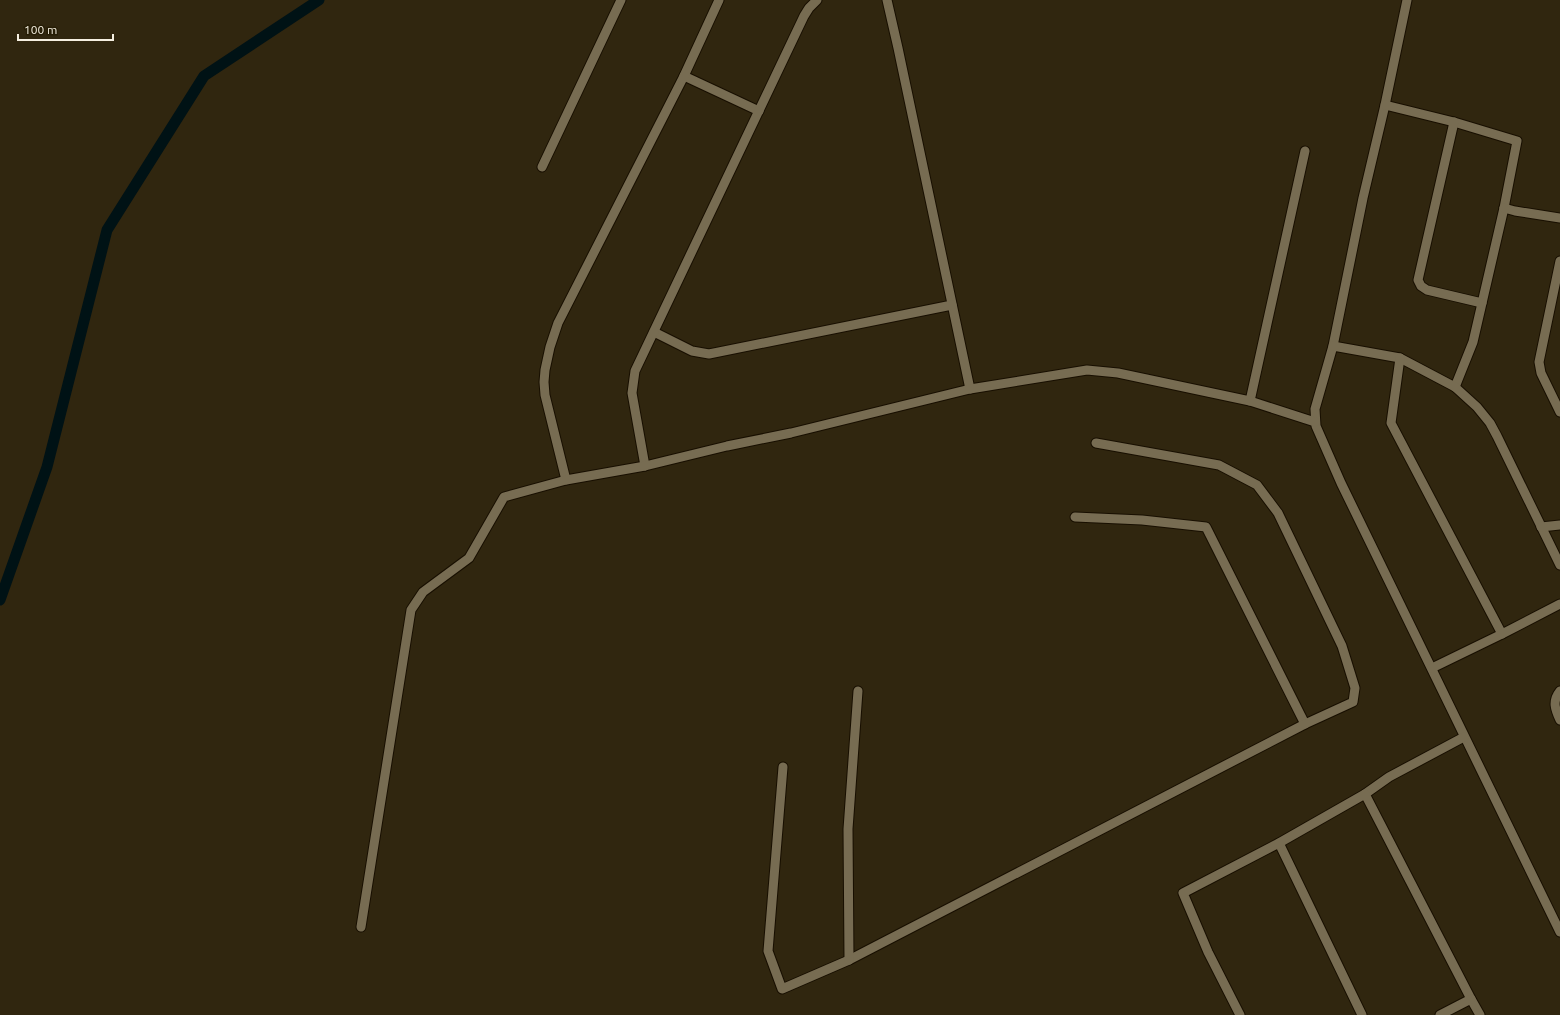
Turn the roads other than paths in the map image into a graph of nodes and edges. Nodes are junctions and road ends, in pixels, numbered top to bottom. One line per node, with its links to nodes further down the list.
1 (621, 0): 11 (street)
2 (719, 0): 6 (street)
3 (817, 0): 8 (street)
4 (887, 0): 16 (street)
5 (1404, 1): 7 (street)
6 (684, 76): 8 (street); 27 (street)
7 (1386, 105): 9 (street); 18 (street)
8 (759, 111): 17 (street)
9 (1454, 122): 12 (street); 15 (street)
10 (1306, 151): 22 (street)
11 (542, 167)
12 (1504, 208): 13 (street); 15 (street)
13 (1560, 218)
14 (1560, 260): 23 (street)
15 (1482, 303): 20 (street)
16 (952, 305): 17 (street); 21 (street)
17 (654, 332): 26 (street)
18 (1333, 346): 19 (street); 24 (street)
19 (1400, 358): 20 (street); 33 (street)
20 (1455, 387): 30 (street)
21 (970, 389): 22 (street); 26 (street)
22 (1250, 401): 24 (street)
23 (1560, 412)
24 (1315, 422): 34 (street)
25 (1096, 443): 38 (street)
26 (645, 466): 27 (street)
27 (566, 480): 43 (street)
28 (1075, 517): 38 (street)
29 (1560, 525): 30 (street)
30 (1541, 527): 31 (street)
31 (1560, 565)
32 (1560, 604): 33 (street)
33 (1502, 634): 34 (street)
34 (1432, 668): 39 (street)
35 (858, 691): 45 (street)
36 (1560, 691): 37 (street)
37 (1560, 720)
38 (1305, 724): 45 (street)
39 (1464, 737): 41 (street); 44 (street)
40 (783, 768): 45 (street)
41 (1365, 794): 42 (street); 46 (street)
42 (1279, 843): 47 (street); 48 (street)
43 (360, 927)
44 (1560, 931)
45 (849, 960)
46 (1471, 999): 49 (street); 50 (street)
47 (1240, 1015)
48 (1362, 1015)
49 (1440, 1015)
50 (1480, 1015)

